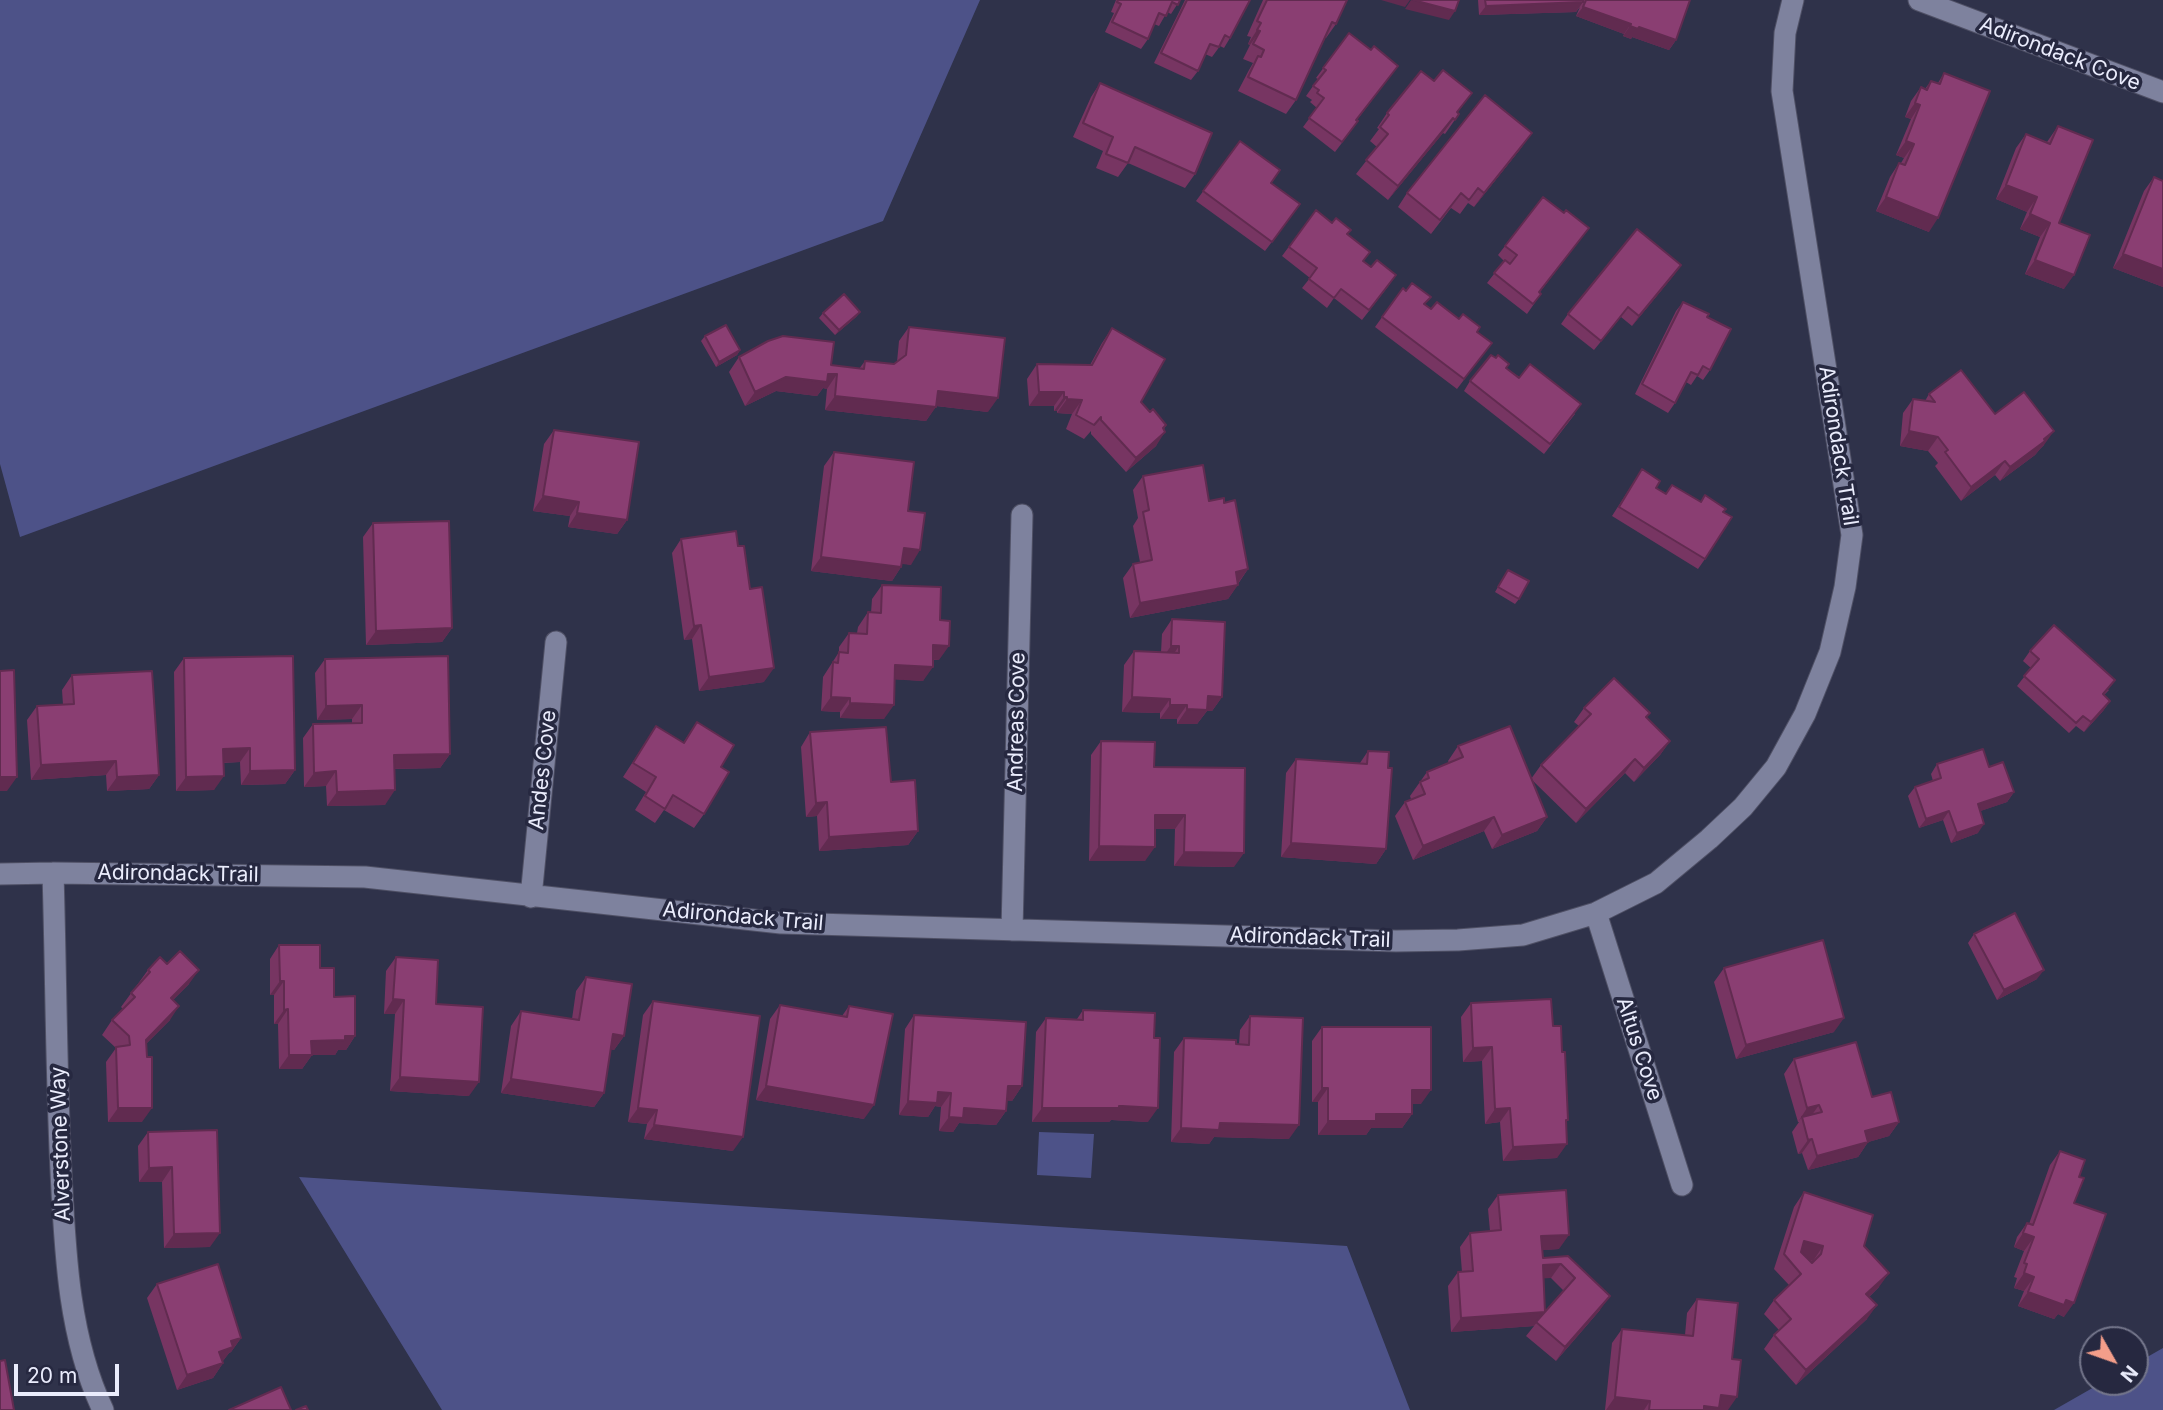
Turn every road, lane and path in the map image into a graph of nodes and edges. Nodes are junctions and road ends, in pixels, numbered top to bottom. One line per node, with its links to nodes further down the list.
1 (1793, 0): 9 (street, Adirondack Trail)
2 (1919, 0): 3 (street, Adirondack Cove)
3 (2163, 92)
4 (1022, 515): 10 (street, Andreas Cove)
5 (556, 642): 8 (street, Andes Cove)
6 (53, 873): 7 (street, Adirondack Trail); 8 (street, Adirondack Trail); 12 (street, Alverstone Way)
7 (0, 874)
8 (531, 897): 10 (street, Adirondack Trail)
9 (1596, 913): 10 (street, Adirondack Trail); 11 (street, Altus Cove)
10 (1012, 930)
11 (1682, 1185)
12 (103, 1410)

